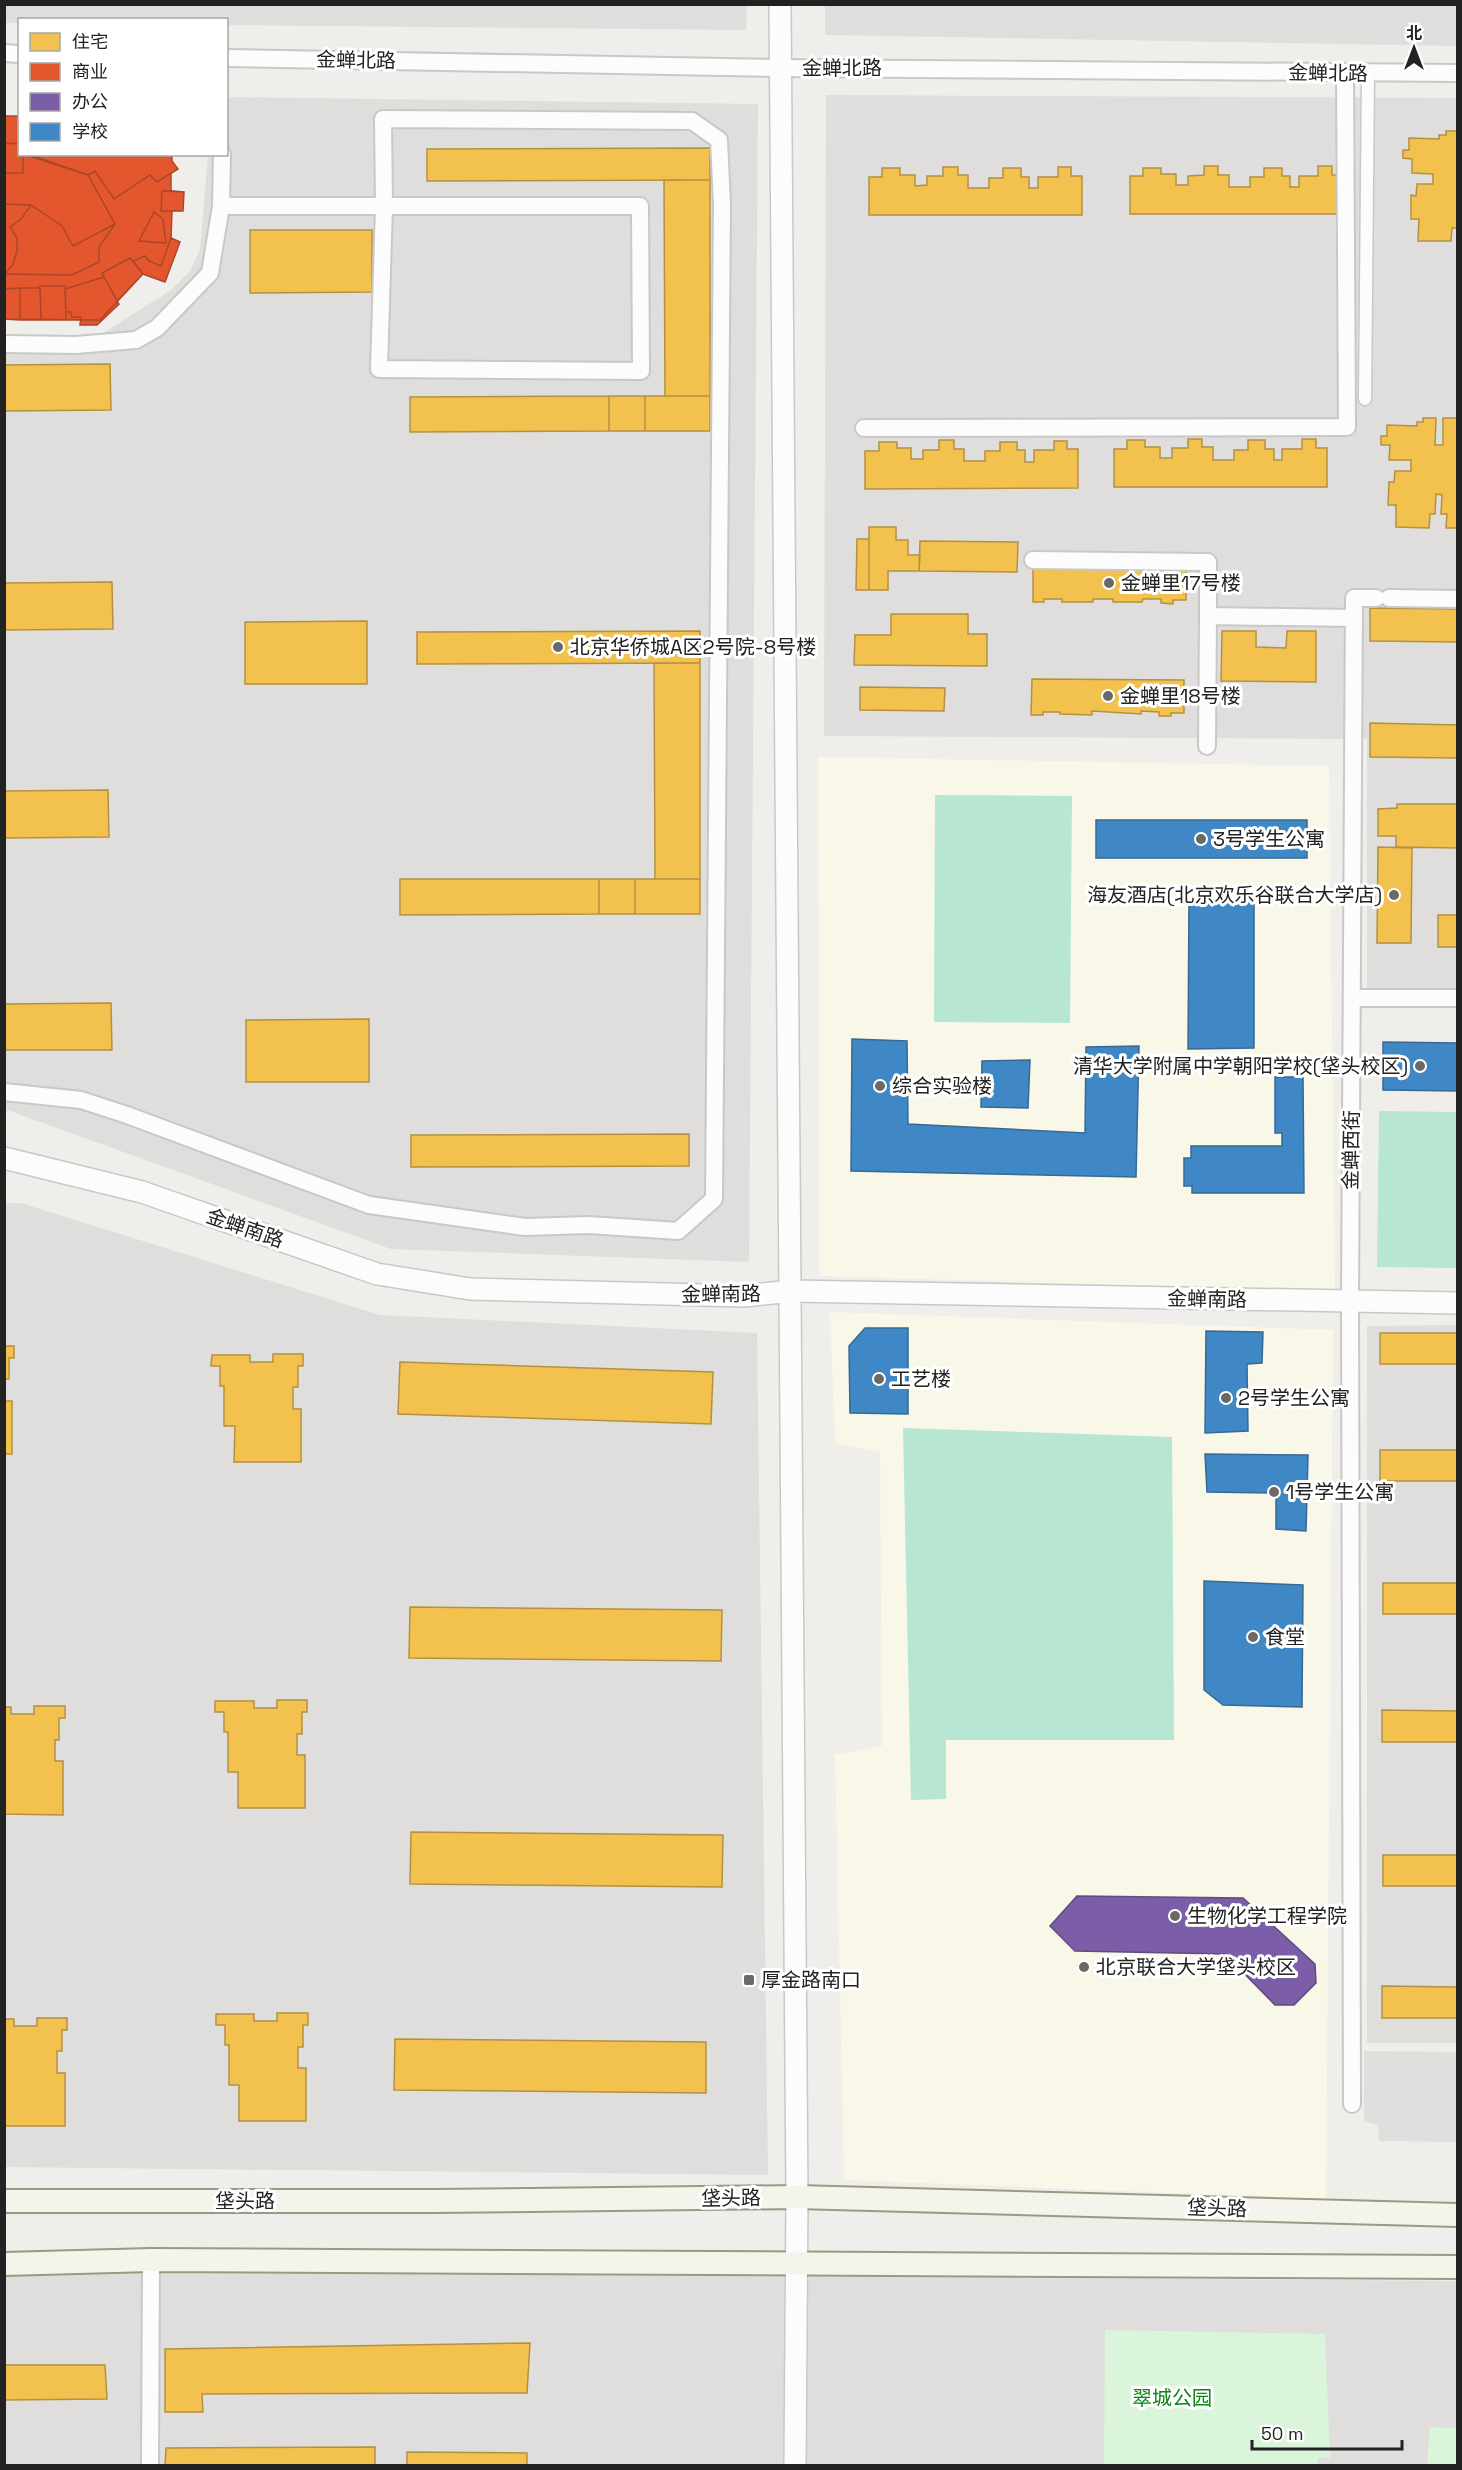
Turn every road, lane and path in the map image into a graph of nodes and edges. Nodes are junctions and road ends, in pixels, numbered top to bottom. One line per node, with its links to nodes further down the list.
1 (780, 4): 3 (street)
2 (228, 58): 3 (street, 金蝉北路)
3 (780, 68): 4 (street, 金蝉北路); 22 (street)
4 (1345, 73): 6 (street, 金蝉北路); 12 (street)
5 (1458, 73): 6 (street, 金蝉北路)
6 (1368, 74): 11 (street)
7 (222, 156): 8 (street)
8 (221, 206): 9 (street); 10 (street)
9 (384, 206): 9 (street); 20 (street)
10 (4, 344)
11 (1365, 399)
12 (864, 428)
13 (1033, 560): 15 (street)
14 (1458, 599): 16 (street)
15 (1208, 615): 16 (street); 17 (street)
16 (1354, 618): 18 (street, 金蝉西街)
17 (1207, 746)
18 (1353, 998): 19 (street); 23 (street, 金蝉西街)
19 (1458, 998)
20 (4, 1092)
21 (4, 1158): 22 (street, 金蝉南路)
22 (791, 1291): 23 (street, 金蝉南路); 26 (street)
23 (1350, 1302): 24 (street, 金蝉南路); 25 (street, 金蝉西街)
24 (1458, 1303)
25 (1352, 2104)
26 (797, 2197): 27 (main road, 垡头路); 28 (main road, 垡头路); 30 (street)
27 (4, 2201)
28 (1458, 2215)
29 (151, 2260): 30 (main road); 31 (main road); 33 (street)
30 (797, 2262): 32 (main road); 34 (street)
31 (4, 2264)
32 (1458, 2267)
33 (150, 2466)
34 (795, 2466)

